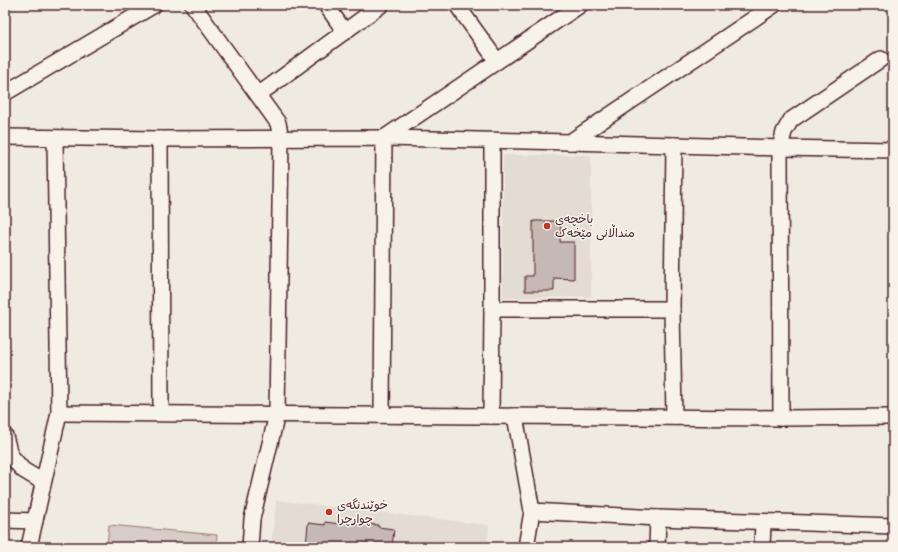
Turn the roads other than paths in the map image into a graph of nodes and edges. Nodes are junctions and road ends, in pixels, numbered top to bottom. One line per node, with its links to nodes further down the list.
1 (154, 5): 11 (street)
2 (193, 5): 12 (street)
3 (326, 5): 8 (street)
4 (381, 5): 8 (street)
5 (457, 5): 10 (street)
6 (580, 5): 10 (street)
7 (774, 5): 19 (street)
8 (345, 32): 12 (street)
9 (882, 60): 21 (street)
10 (497, 61): 16 (street)
11 (5, 94)
12 (258, 95): 15 (street)
13 (5, 137): 14 (street)
14 (55, 138): 17 (street); 25 (street)
15 (281, 138): 16 (street); 17 (street); 27 (street)
16 (384, 138): 18 (street); 28 (street)
17 (160, 139): 26 (street)
18 (492, 141): 19 (street); 23 (street)
19 (570, 142): 20 (street)
20 (674, 145): 21 (street); 24 (street)
21 (780, 148): 22 (street); 33 (street)
22 (893, 150)
23 (492, 309): 24 (street); 29 (street)
24 (672, 309): 32 (street)
25 (59, 413): 26 (street); 35 (street)
26 (161, 414): 27 (street)
27 (277, 414): 28 (street); 43 (street)
28 (382, 415): 29 (street)
29 (491, 416): 30 (street)
30 (515, 416): 32 (street); 36 (street)
31 (893, 417): 33 (street)
32 (674, 418): 33 (street)
33 (781, 418)
34 (5, 436): 35 (street)
35 (43, 482): 39 (street)
36 (532, 511): 37 (street); 44 (street)
37 (658, 518): 40 (street); 45 (street)
38 (5, 520): 39 (street)
39 (35, 521): 42 (street)
40 (763, 522): 41 (street); 46 (street)
41 (893, 526)
42 (29, 547)
43 (250, 547)
44 (526, 547)
45 (656, 547)
46 (762, 547)

